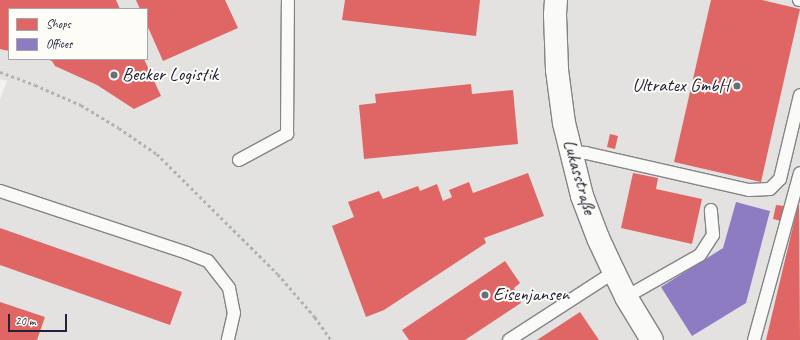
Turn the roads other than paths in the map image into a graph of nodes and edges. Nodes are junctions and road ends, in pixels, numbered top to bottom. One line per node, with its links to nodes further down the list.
1 (288, 0): 5 (lane)
2 (556, 0): 4 (street, Lukasstraße)
3 (800, 95): 4 (lane)
4 (571, 152): 9 (street, Lukasstraße)
5 (238, 160)
6 (800, 173): 14 (lane)
7 (0, 191): 11 (lane)
8 (711, 210): 10 (lane)
9 (614, 272): 10 (street, Lukasstraße); 12 (lane)
10 (626, 297): 13 (street, Lukasstraße)
11 (228, 340)
12 (509, 340)
13 (652, 340)
14 (754, 340)

